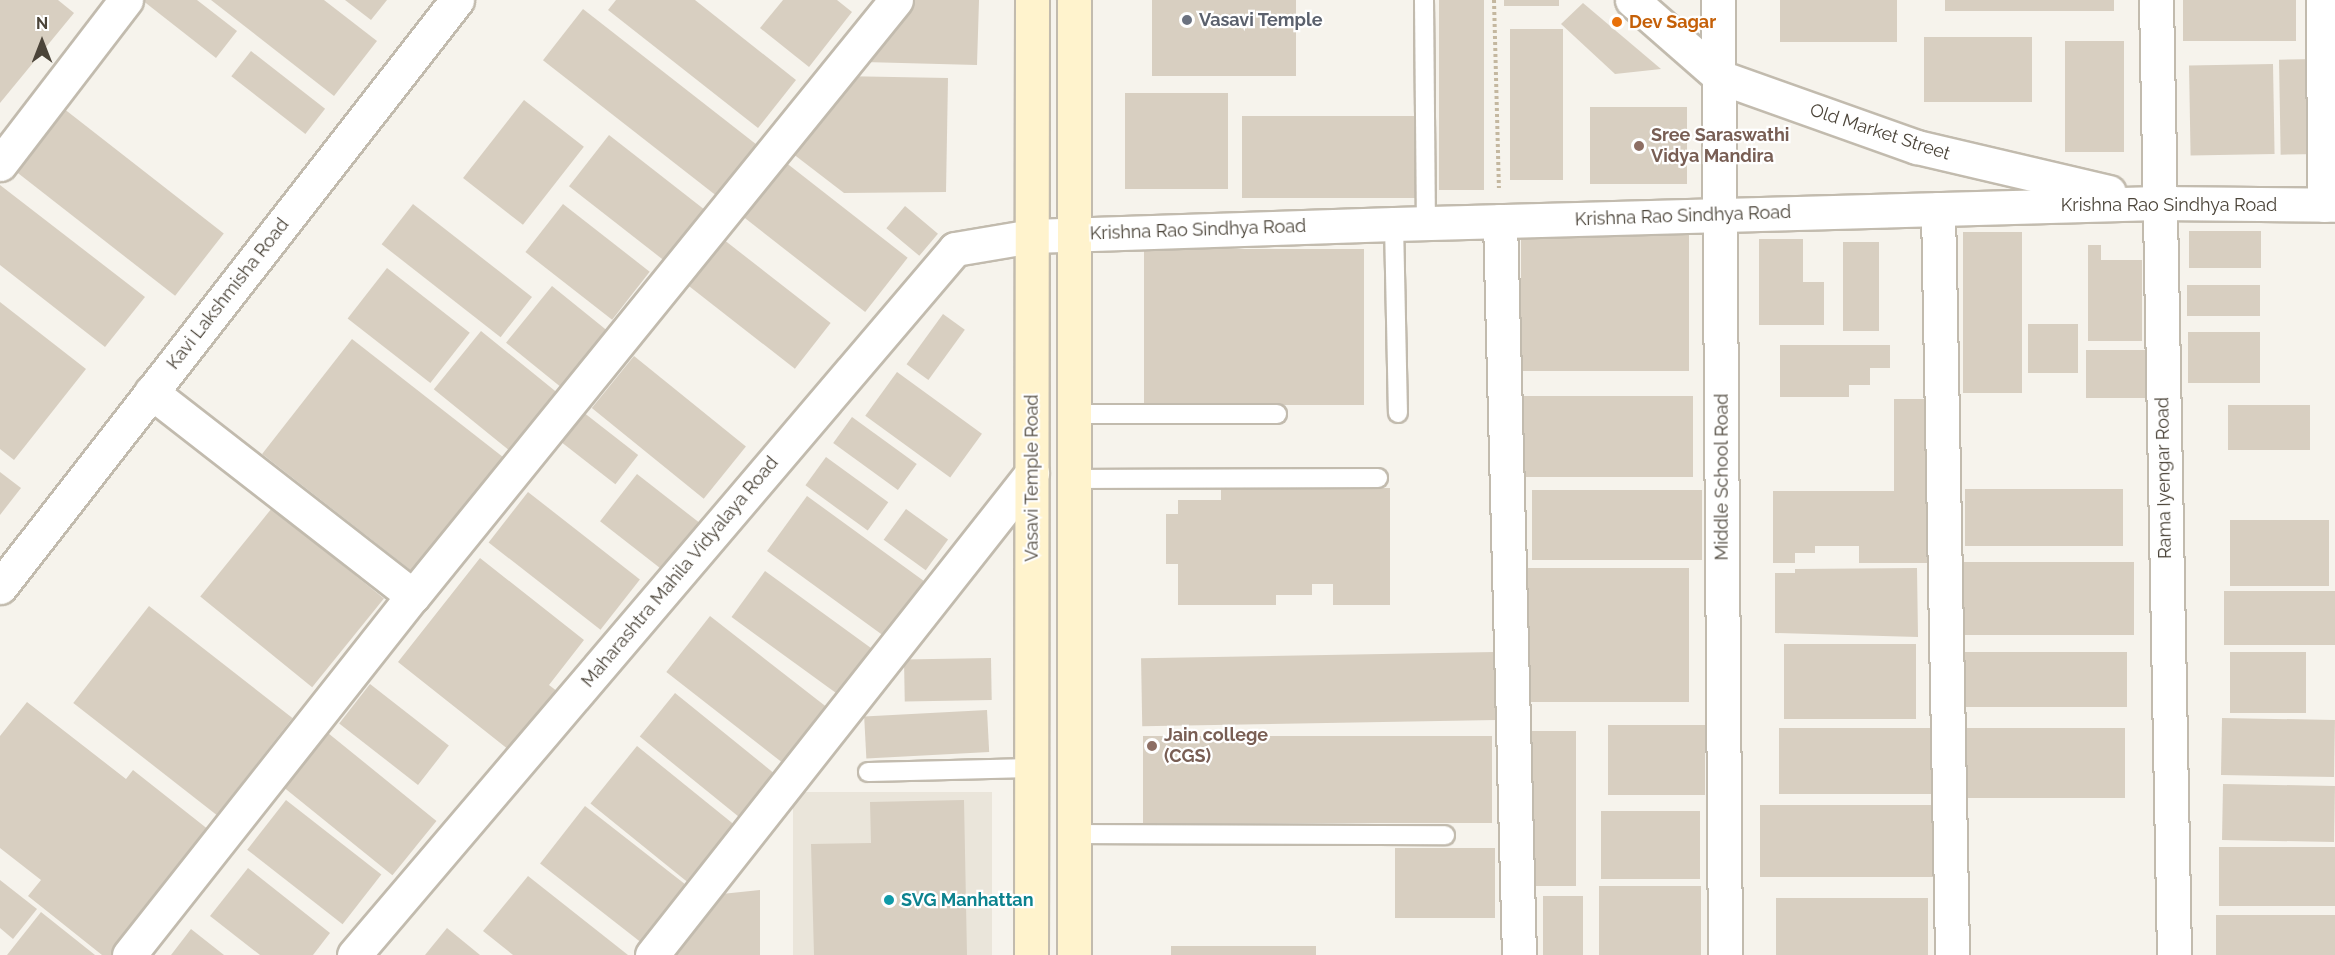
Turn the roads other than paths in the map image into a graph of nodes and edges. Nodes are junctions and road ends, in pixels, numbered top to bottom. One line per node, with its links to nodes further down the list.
1 (126, 0): 12 (street)
2 (457, 0): 22 (street, Kavi Lakshmisha Road)
3 (896, 0): 30 (street)
4 (1032, 0): 21 (main road, Vasavi Temple Road)
5 (1074, 0): 20 (main road)
6 (1424, 0): 18 (lane)
7 (1632, 0): 11 (street, Old Market Street)
8 (1718, 0): 11 (street, Middle School Road)
9 (2156, 0): 13 (street, Rama Iyengar Road)
10 (2323, 0): 14 (street)
11 (1720, 77): 13 (street, Old Market Street); 16 (street, Middle School Road)
12 (0, 164)
13 (2158, 203): 14 (street, Krishna Rao Sindhya Road); 15 (street, Krishna Rao Sindhya Road); 45 (street, Rama Iyengar Road)
14 (2330, 205)
15 (1938, 209): 16 (street, Krishna Rao Sindhya Road); 44 (street)
16 (1720, 215): 17 (street, Krishna Rao Sindhya Road); 43 (street, Middle School Road)
17 (1500, 221): 18 (street, Krishna Rao Sindhya Road); 42 (street)
18 (1426, 223): 19 (street, Krishna Rao Sindhya Road)
19 (1394, 224): 20 (street, Krishna Rao Sindhya Road); 23 (lane)
20 (1074, 234): 21 (street, Krishna Rao Sindhya Road); 24 (main road)
21 (1032, 236): 26 (main road, Vasavi Temple Road); 38 (street, Maharashtra Mahila Vidyalaya Road)
22 (152, 393): 29 (street, Kavi Lakshmisha Road); 30 (street)
23 (1398, 413)
24 (1074, 414): 25 (lane); 28 (main road)
25 (1277, 414)
26 (1032, 473): 32 (main road, Vasavi Temple Road); 39 (street)
27 (1378, 478): 28 (lane)
28 (1074, 479): 31 (main road)
29 (0, 588)
30 (413, 596): 37 (street)
31 (1074, 719): 32 (main road); 35 (main road)
32 (1032, 722): 33 (main road, Vasavi Temple Road)
33 (1032, 768): 34 (lane); 40 (main road, Vasavi Temple Road)
34 (868, 772)
35 (1074, 834): 36 (lane); 41 (main road)
36 (1445, 835)
37 (129, 955)
38 (354, 955)
39 (652, 955)
40 (1031, 955)
41 (1074, 955)
42 (1518, 955)
43 (1725, 955)
44 (1952, 955)
45 (2174, 955)

